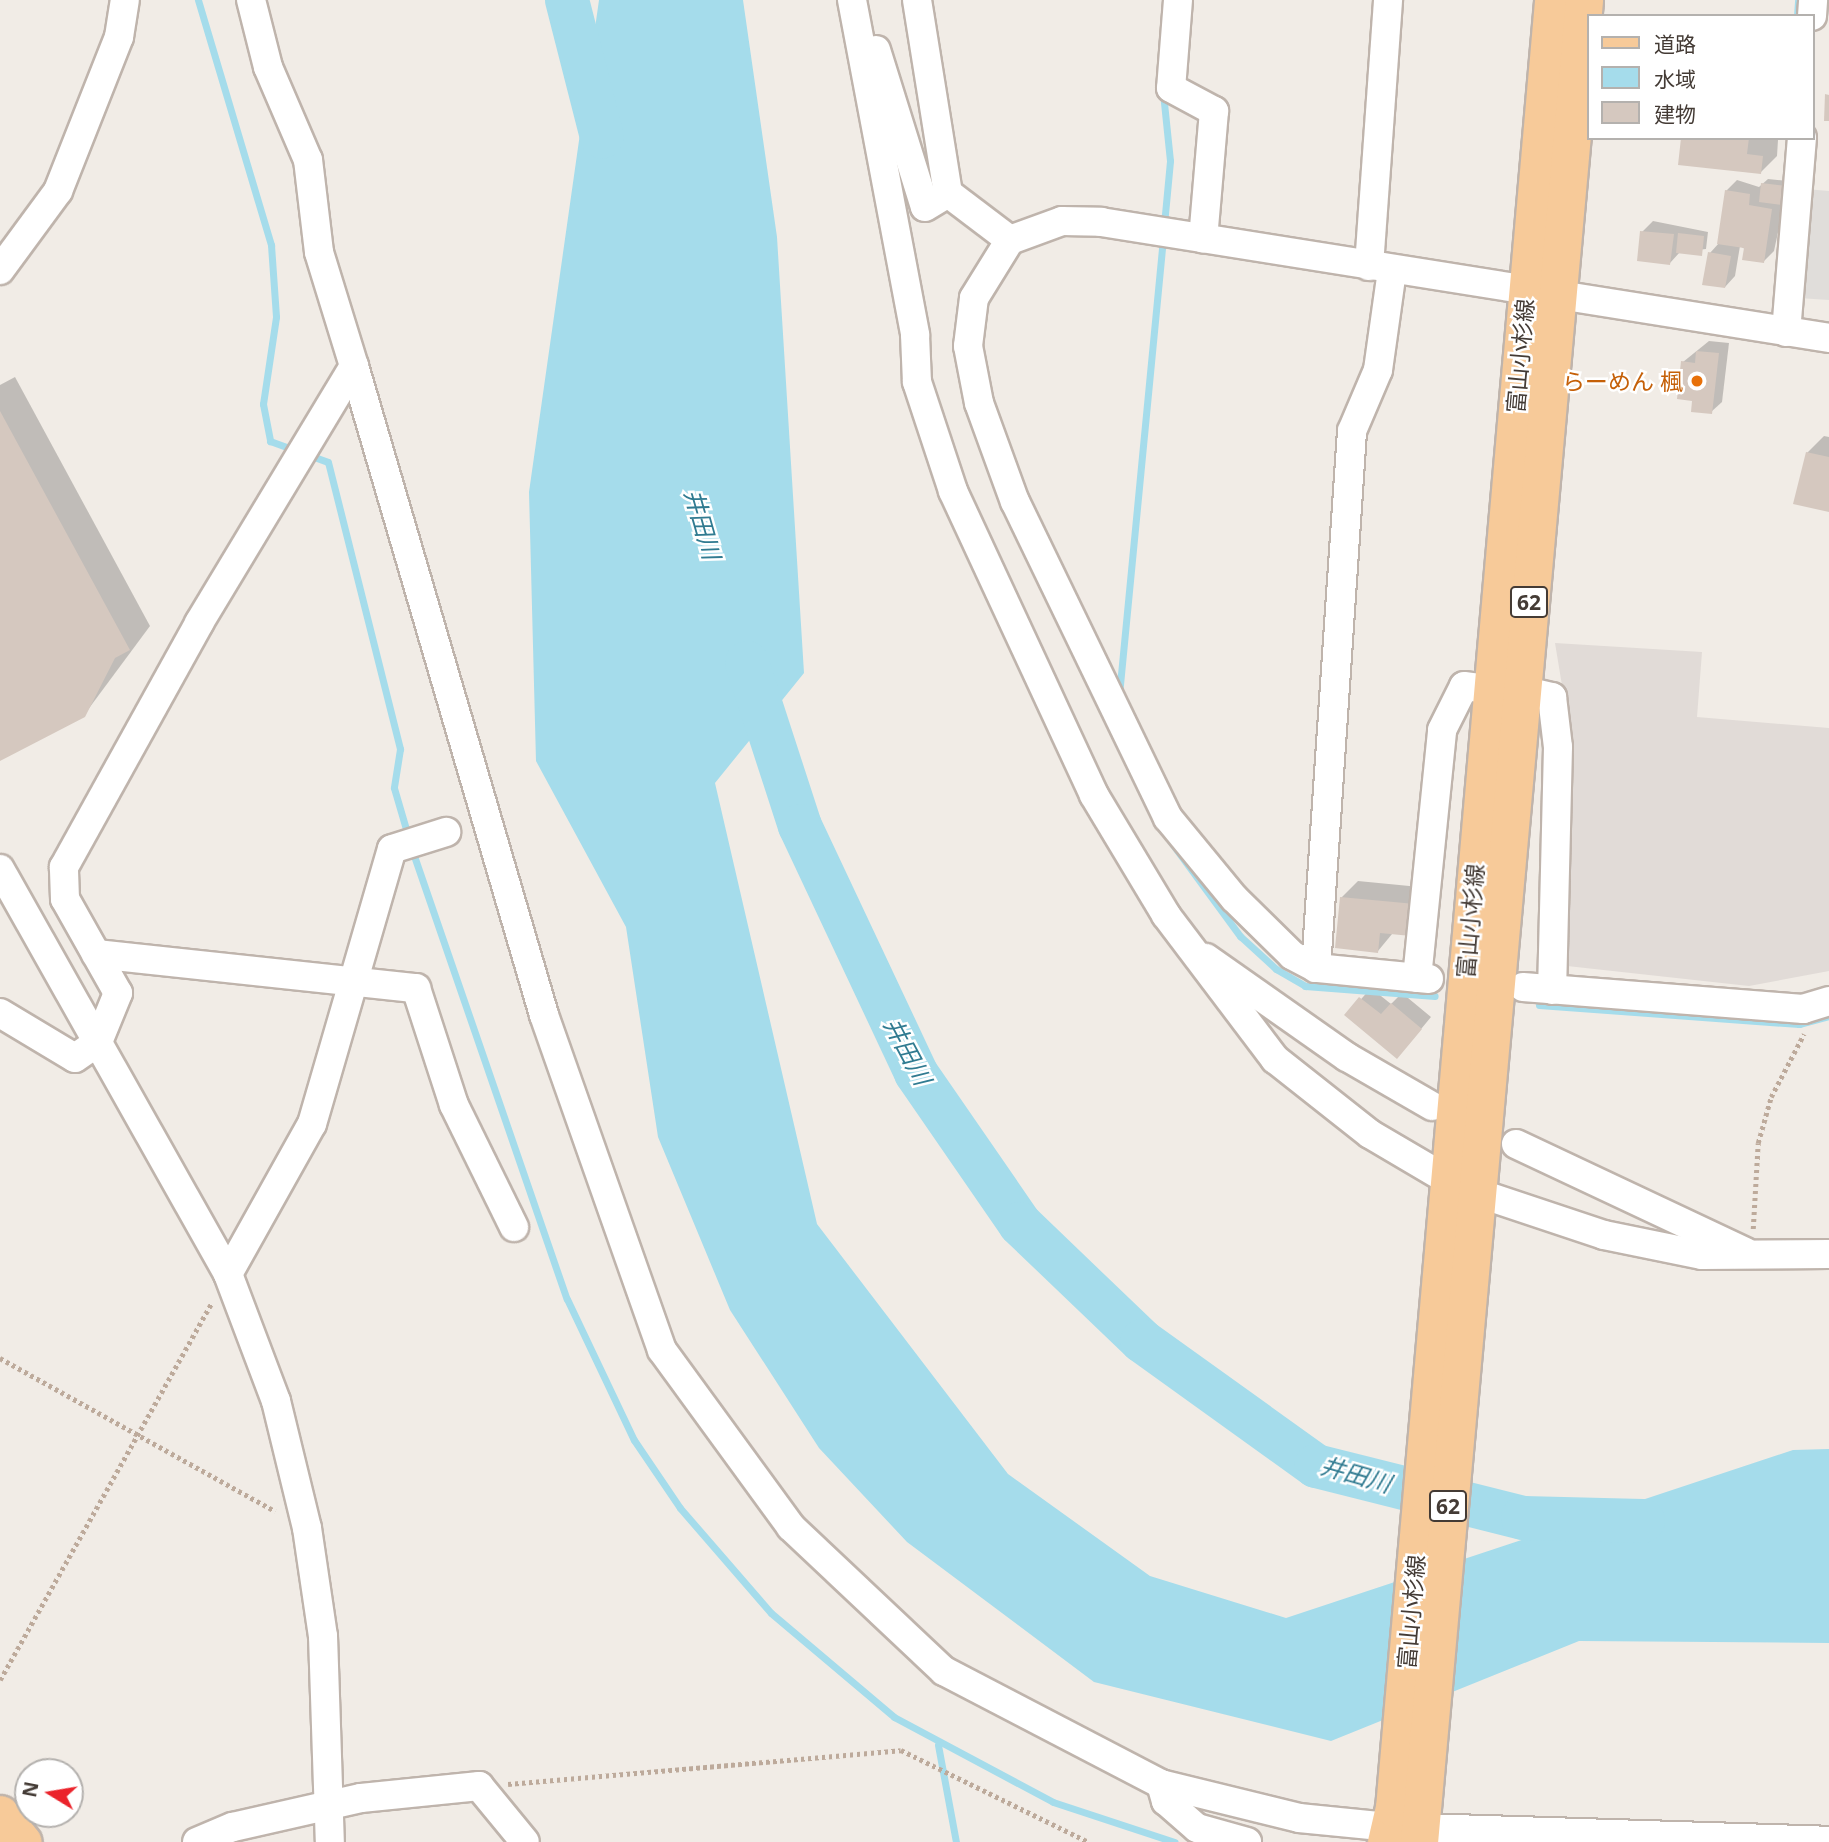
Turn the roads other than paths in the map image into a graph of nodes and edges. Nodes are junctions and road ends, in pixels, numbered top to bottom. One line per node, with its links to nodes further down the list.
1 (125, 0): 14 (street)
2 (251, 0): 18 (street)
3 (917, 0): 10 (street)
4 (1178, 0): 11 (street)
5 (1388, 0): 13 (street)
6 (1553, 0): 15 (main road, 富山小杉線 / 62)
7 (1584, 0): 15 (main road, 富山小杉線 / 62)
8 (854, 9): 10 (street); 22 (street)
9 (1802, 140): 16 (street)
10 (948, 192): 12 (street)
11 (1203, 239): 12 (street); 13 (street)
12 (1010, 240): 24 (street)
13 (1380, 268): 15 (street); 24 (street)
14 (0, 270)
15 (1541, 296): 16 (street); 19 (main road, 富山小杉線 / 62)
16 (1786, 332): 17 (street)
17 (1829, 338)
18 (354, 366): 23 (street); 40 (street)
19 (1505, 689): 24 (street); 27 (street); 35 (main road, 富山小杉線 / 62)
20 (446, 832): 25 (street)
21 (0, 869): 31 (street)
22 (1187, 945): 33 (street); 35 (street)
23 (96, 954): 25 (street); 31 (street)
24 (1316, 968)
25 (355, 981): 36 (street); 39 (street)
26 (1523, 987): 27 (street)
27 (1552, 990): 28 (street)
28 (1816, 1005)
29 (0, 1013): 32 (street)
30 (0, 1033): 32 (street)
31 (98, 1042): 32 (street); 39 (street)
32 (75, 1058)
33 (1432, 1106)
34 (1516, 1144): 37 (street)
35 (1461, 1194): 37 (street); 43 (main road, 富山小杉線 / 62)
36 (514, 1227)
37 (1752, 1254): 38 (street)
38 (1821, 1254)
39 (228, 1274): 41 (street)
40 (1161, 1784): 43 (street); 50 (street)
41 (328, 1808): 47 (street); 48 (street); 49 (street)
42 (0, 1814): 46 (main road)
43 (1405, 1826): 44 (street)
44 (1686, 1840): 45 (street)
45 (1829, 1841)
46 (23, 1842)
47 (197, 1842)
48 (331, 1842)
49 (526, 1842)
50 (1247, 1842)

